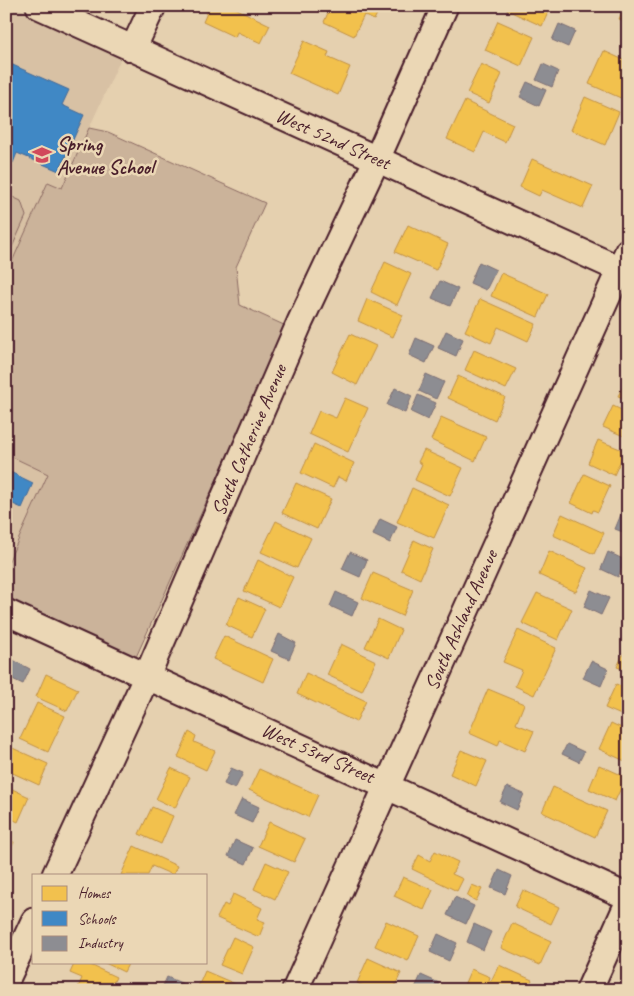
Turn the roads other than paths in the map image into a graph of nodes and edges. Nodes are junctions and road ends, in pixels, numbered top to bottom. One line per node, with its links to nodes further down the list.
1 (39, 6): 4 (street, West 52nd Street)
2 (153, 6): 4 (street)
3 (445, 6): 5 (street, South Catherine Avenue)
4 (133, 49): 5 (street, West 52nd Street)
5 (377, 159): 6 (street, West 52nd Street); 8 (street, South Catherine Avenue)
6 (625, 264): 9 (street, South Ashland Avenue)
7 (6, 612): 8 (street, West 53rd Street)
8 (147, 676): 9 (street, West 53rd Street); 10 (street, South Catherine Avenue)
9 (386, 785): 11 (street, West 53rd Street); 15 (street, South Ashland Avenue)
10 (55, 874)
11 (628, 897)
12 (628, 903): 16 (street)
13 (32, 925): 14 (street)
14 (6, 981)
15 (295, 990)
16 (588, 990)

